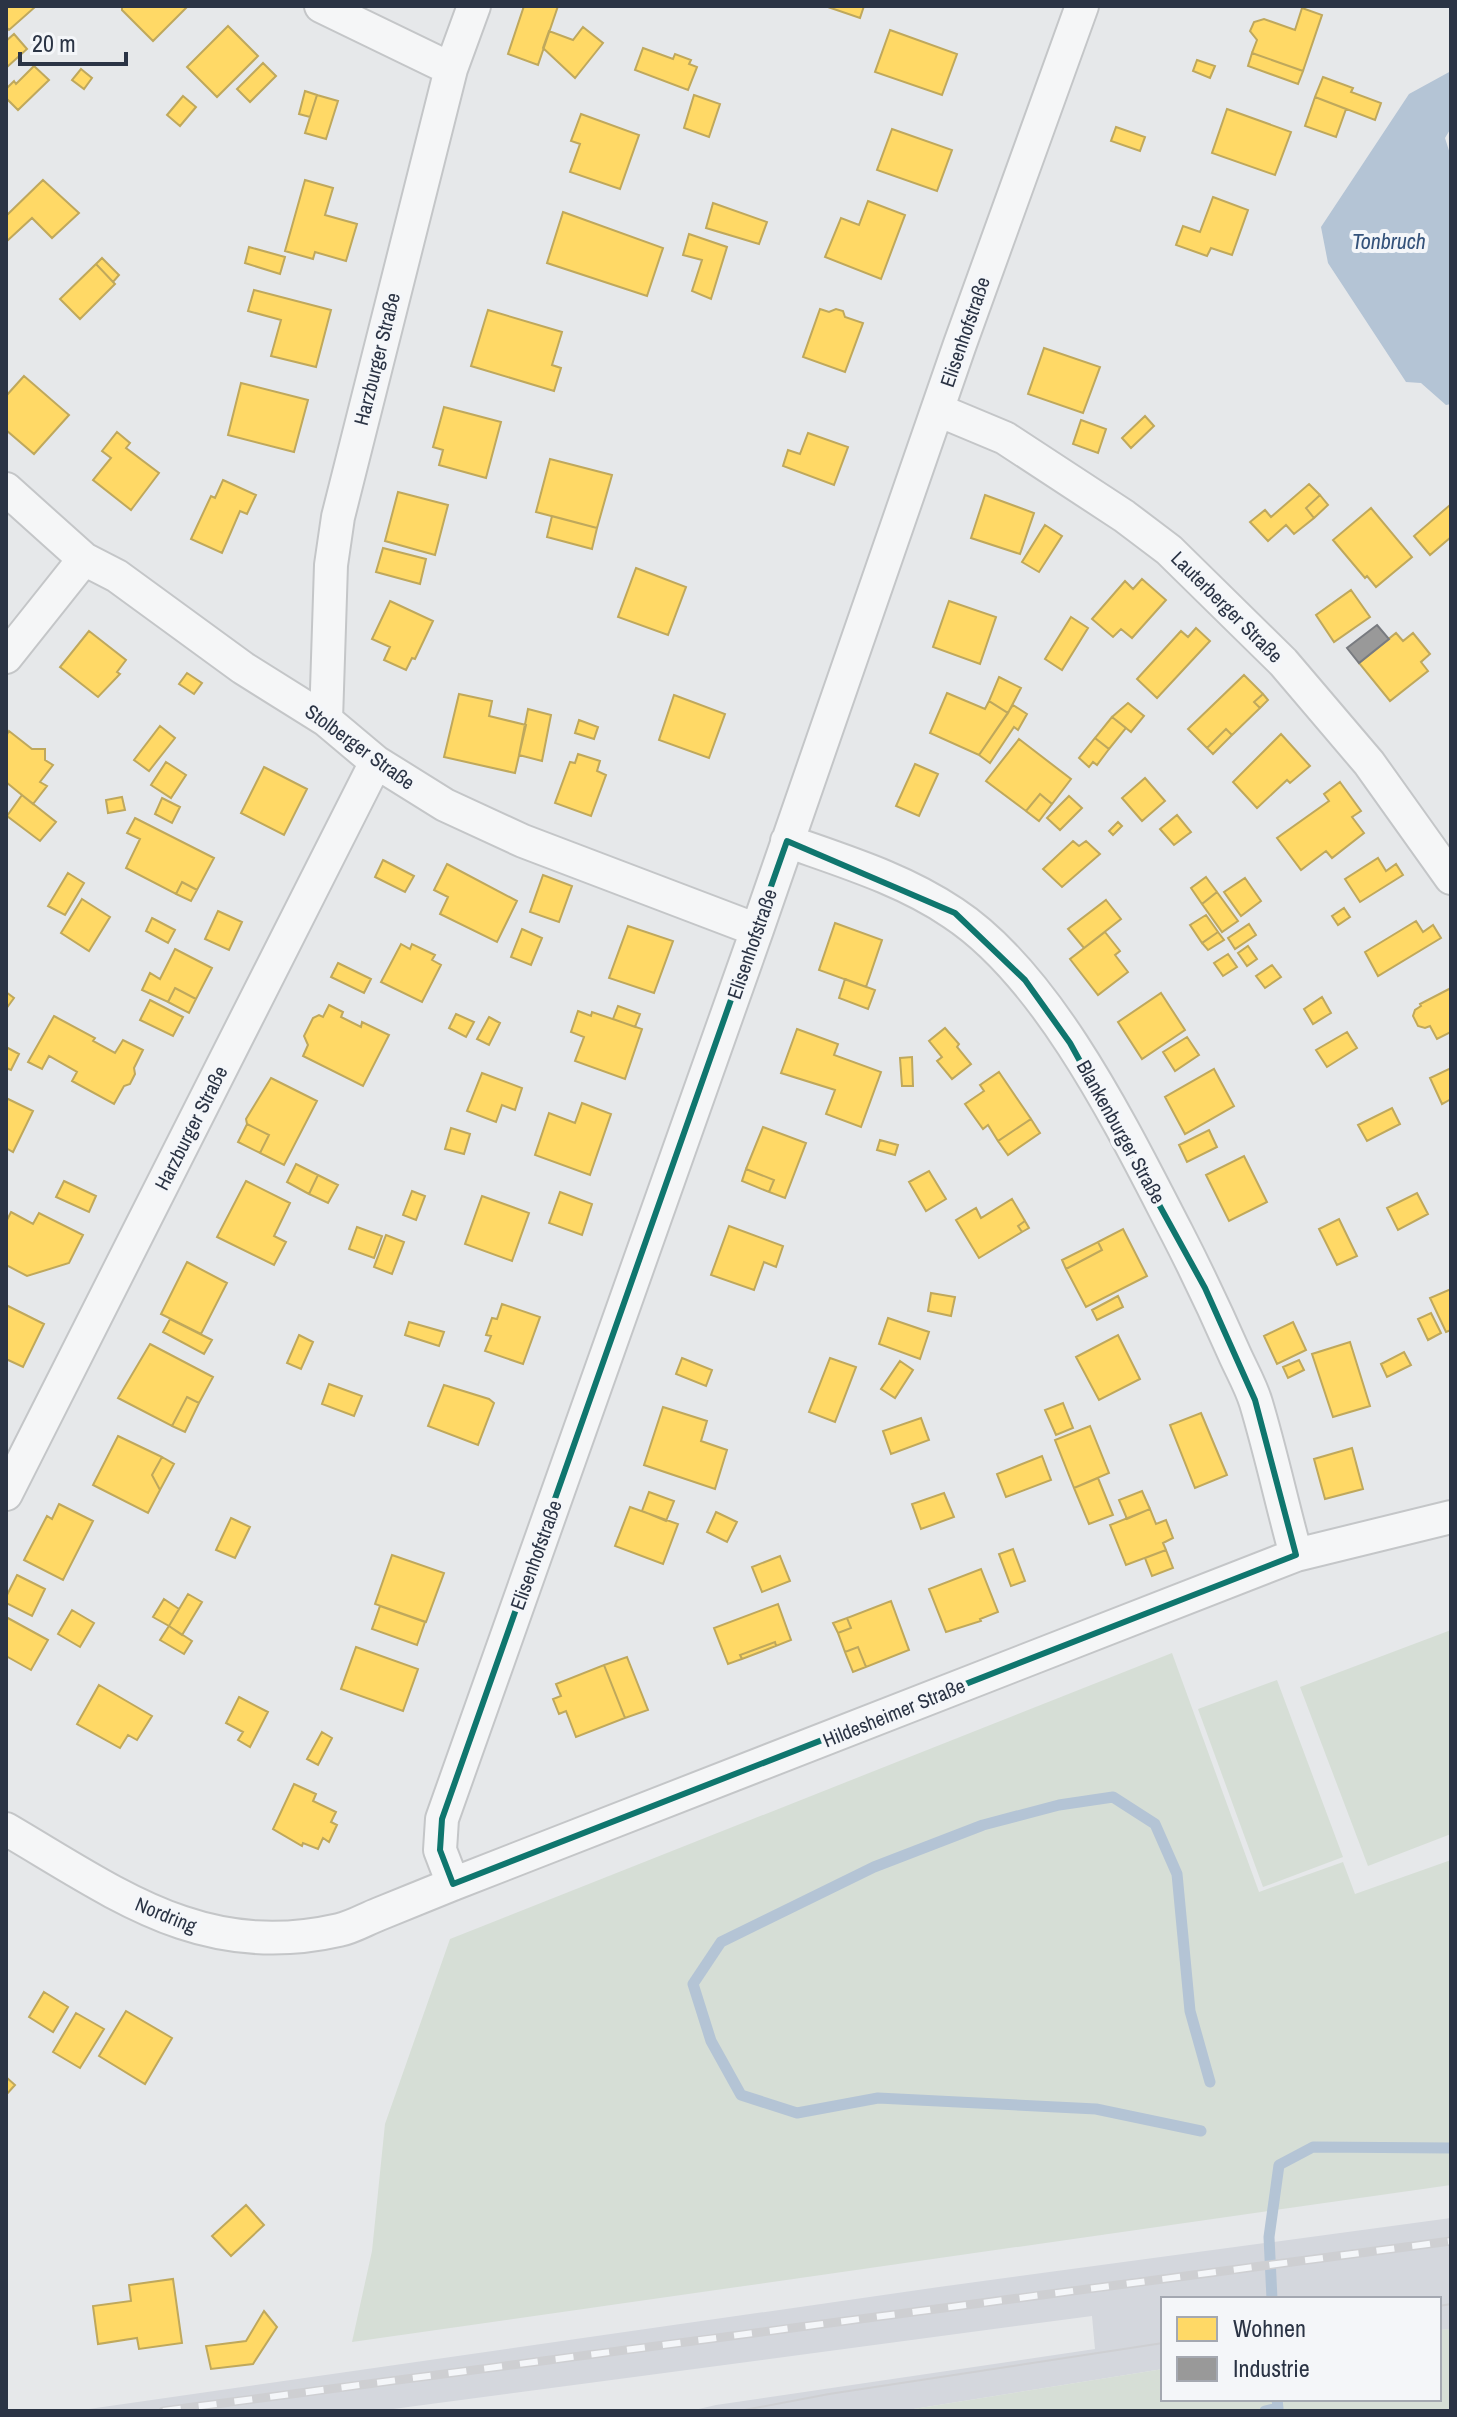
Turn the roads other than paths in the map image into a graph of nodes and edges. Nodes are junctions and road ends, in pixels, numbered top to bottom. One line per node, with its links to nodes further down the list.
1 (321, 6): 4 (street)
2 (474, 6): 4 (street, Harzburger Straße)
3 (1082, 6): 5 (street, Elisenhofstraße)
4 (451, 69): 9 (street, Harzburger Straße)
5 (938, 410): 11 (street, Elisenhofstraße); 12 (street, Lauterberger Straße)
6 (6, 489): 7 (street, Stolberger Straße)
7 (84, 559): 8 (street); 9 (street, Stolberger Straße)
8 (6, 657)
9 (326, 720): 10 (street, Stolberger Straße)
10 (376, 762): 13 (street, Stolberger Straße); 14 (street, Harzburger Straße)
11 (787, 841): 13 (street, Elisenhofstraße); 16 (street, Blankenburger Straße)
12 (1451, 878)
13 (757, 930): 18 (street, Elisenhofstraße)
14 (6, 1494)
15 (1451, 1517): 16 (street, Hildesheimer Straße)
16 (1296, 1555): 18 (street, Hildesheimer Straße)
17 (6, 1829): 19 (street, Nordring)
18 (453, 1884): 19 (street, Hildesheimer Straße)
19 (343, 1929)

